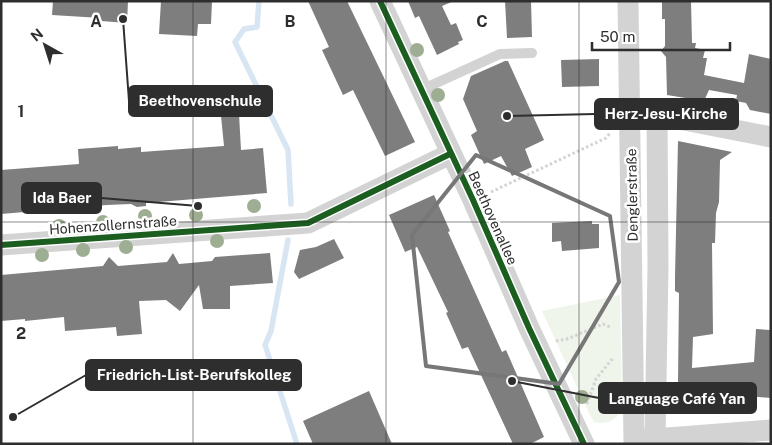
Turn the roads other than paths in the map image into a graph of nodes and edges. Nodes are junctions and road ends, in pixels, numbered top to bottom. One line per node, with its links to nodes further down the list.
1 (380, 1): 4 (street, Beethovenallee)
2 (628, 1): 5 (street, Denglerstraße)
3 (532, 53): 4 (lane)
4 (420, 90): 8 (street, Beethovenallee)
5 (631, 110): 6 (street); 11 (street, Denglerstraße)
6 (657, 114): 7 (street); 10 (street, Denglerstraße)
7 (771, 137)
8 (450, 154): 9 (street, Hohenzollernstraße); 14 (street, Beethovenallee)
9 (1, 245)
10 (658, 267): 11 (street); 13 (street, Denglerstraße)
11 (632, 268): 13 (street, Denglerstraße)
12 (771, 430): 13 (street)
13 (639, 441)
14 (584, 444)

